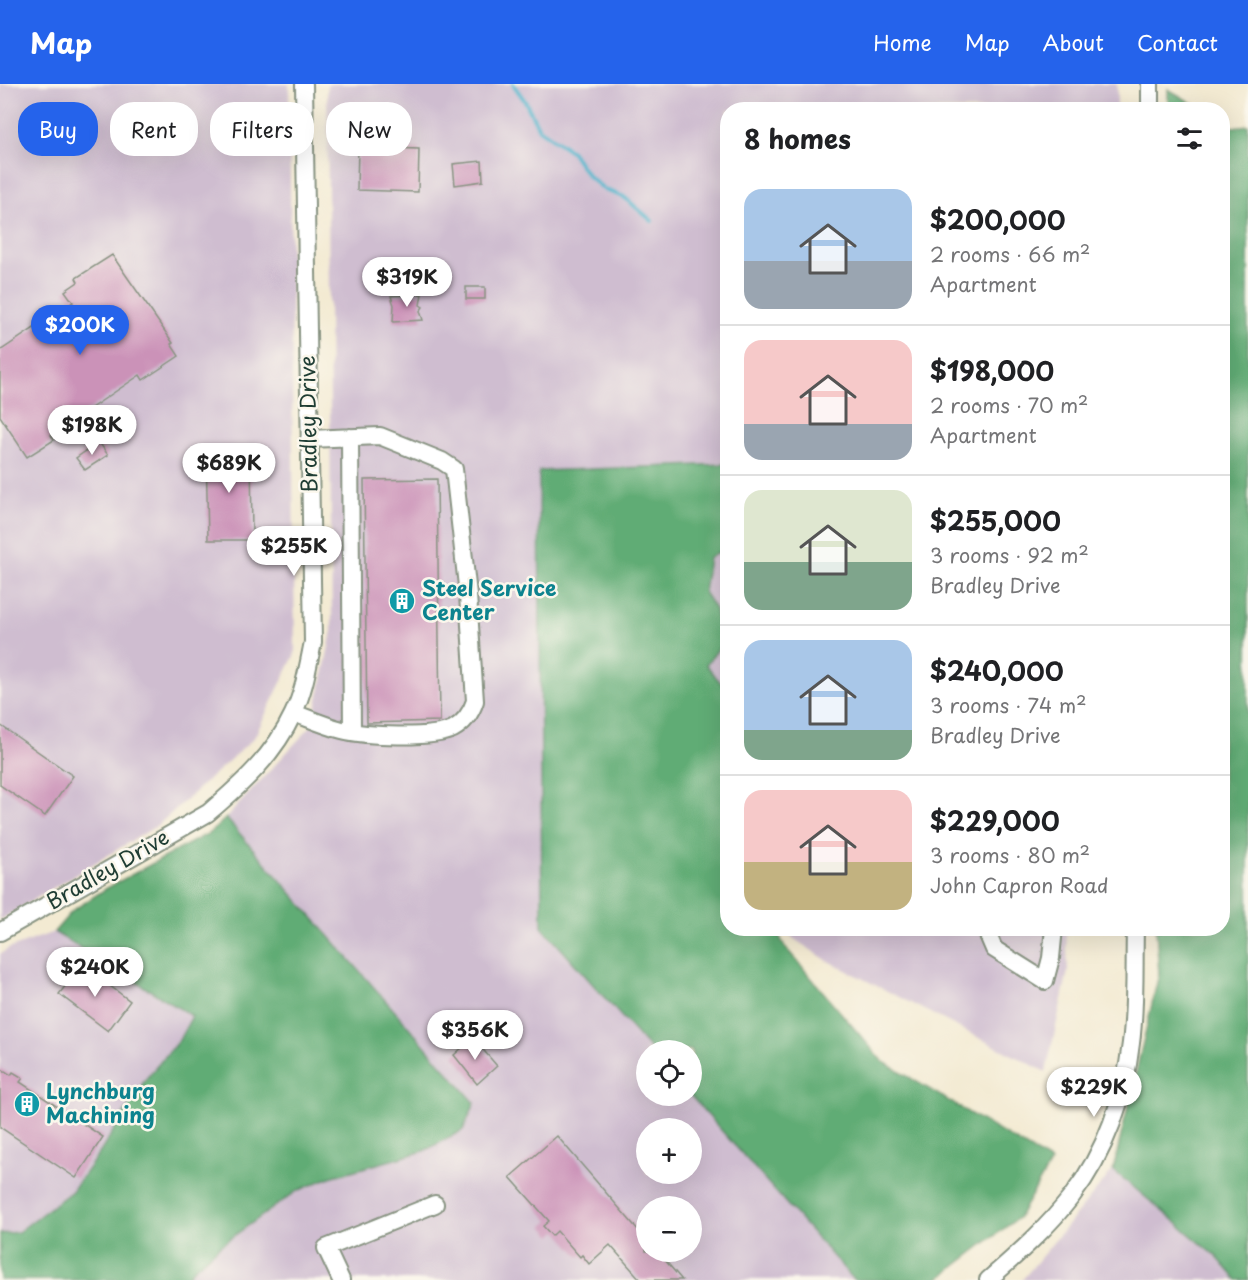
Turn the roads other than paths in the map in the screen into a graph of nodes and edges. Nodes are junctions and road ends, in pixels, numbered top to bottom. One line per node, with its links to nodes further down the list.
1 (304, 84): 5 (street, Bradley Drive)
2 (1150, 84): 3 (street)
3 (1150, 102)
4 (351, 437): 5 (street); 7 (street); 7 (street)
5 (309, 439): 6 (street, Bradley Drive)
6 (294, 713): 7 (street); 8 (street, Bradley Drive)
7 (352, 732)
8 (0, 932)
9 (988, 936): 10 (street)
10 (1053, 936)
11 (1135, 936): 14 (street)
12 (435, 1203): 13 (street)
13 (341, 1280)
14 (988, 1280)

